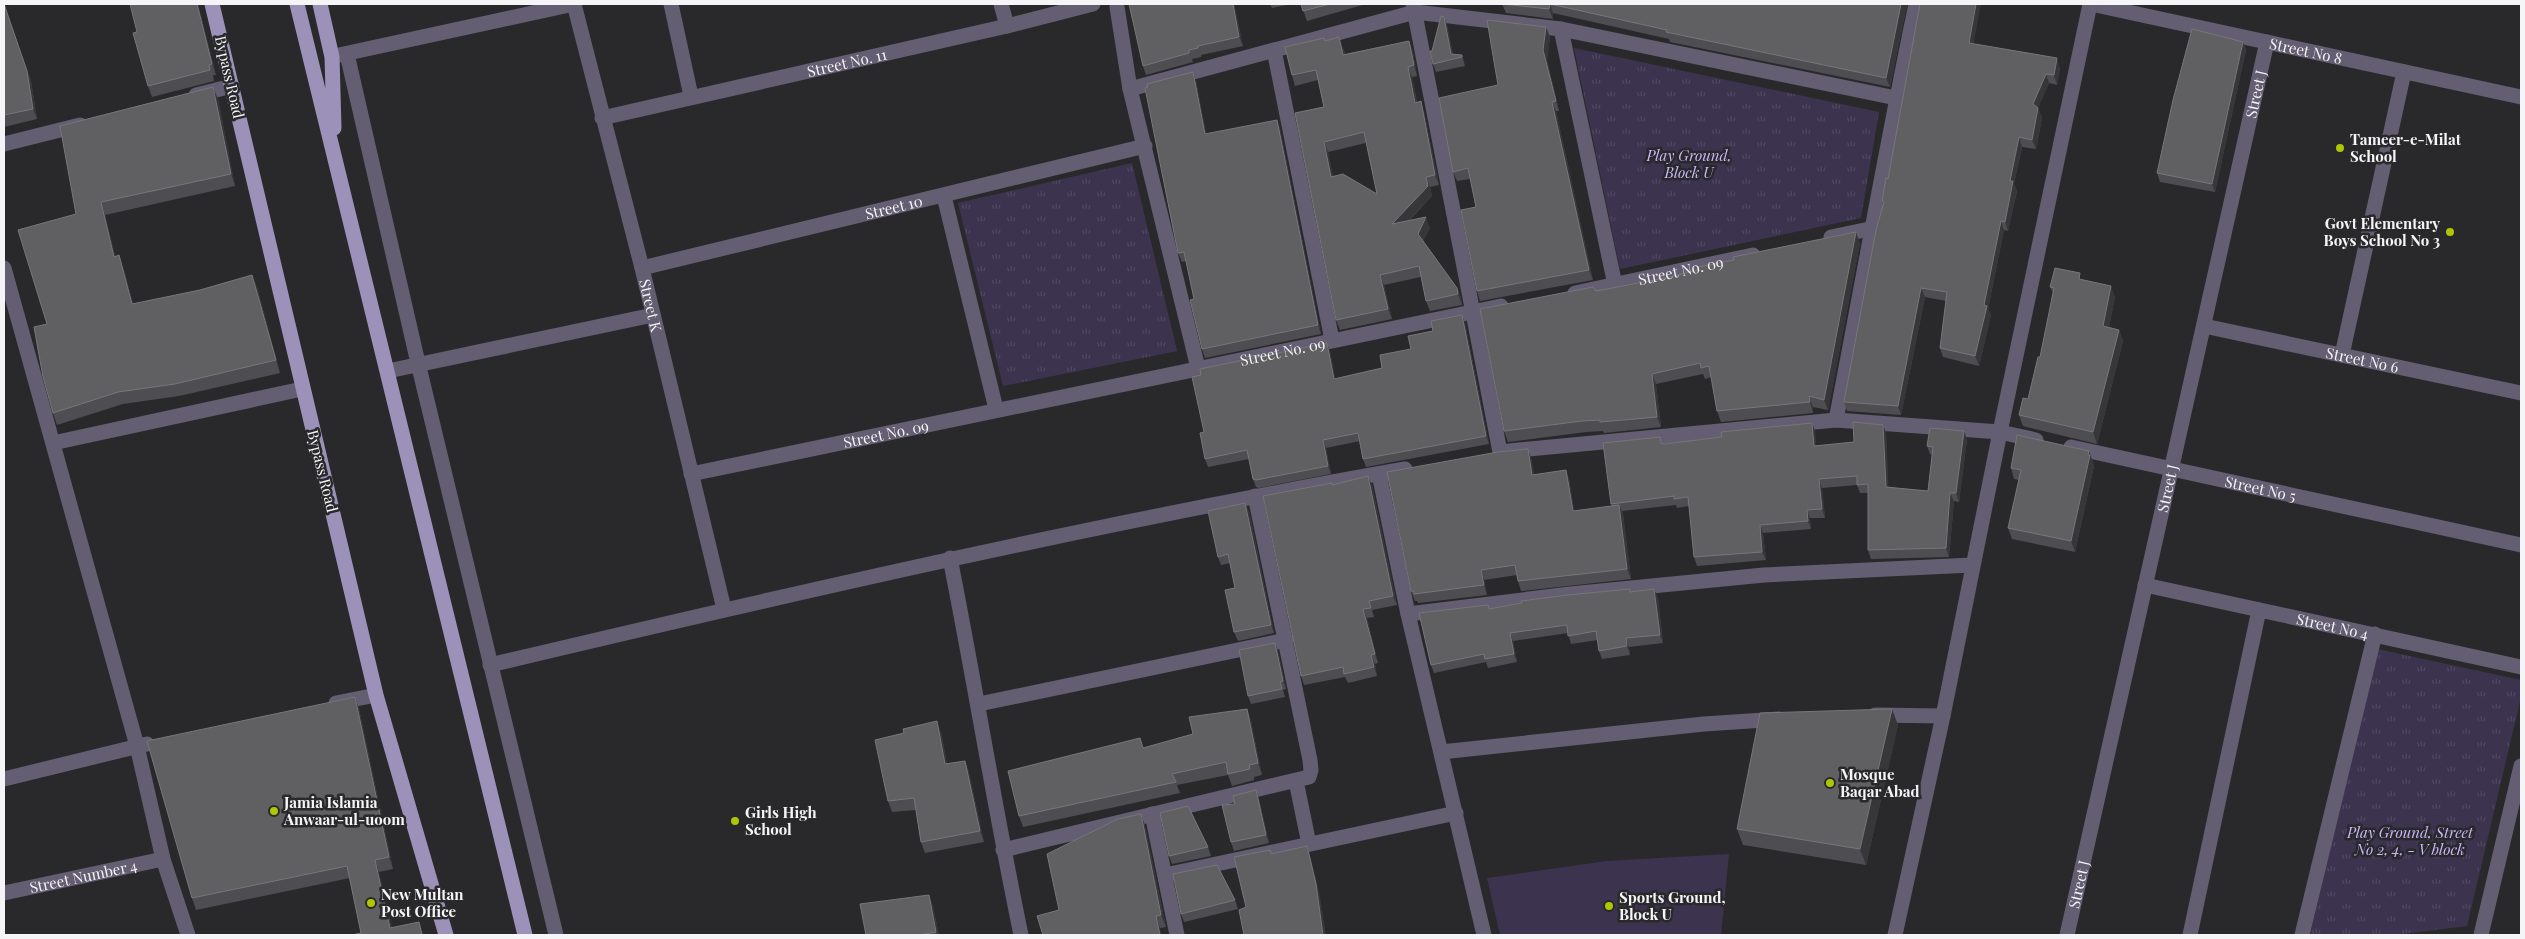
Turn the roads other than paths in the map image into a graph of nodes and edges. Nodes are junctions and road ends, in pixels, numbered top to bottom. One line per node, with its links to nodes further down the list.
1 (212, 4): 19 (main road, Bypass Road)
2 (320, 4): 17 (main road)
3 (574, 4): 17 (street); 25 (street, Street K)
4 (671, 4): 21 (street)
5 (1001, 4): 13 (street)
6 (1092, 4): 13 (street, Street No. 11)
7 (1132, 4): 10 (street)
8 (1916, 4): 24 (street)
9 (2091, 4): 15 (street, Street No 8); 51 (street)
10 (1115, 6): 20 (street)
11 (1414, 8): 14 (street); 16 (street); 39 (street)
12 (298, 10): 29 (main road)
13 (1007, 26): 21 (street, Street No. 11)
14 (1561, 29): 24 (street); 36 (street)
15 (2267, 42): 18 (street, Street No 8); 41 (street, Street J)
16 (1274, 50): 20 (street); 42 (street)
17 (340, 55): 29 (main road); 44 (street)
18 (2404, 72): 22 (street, Street No 8); 43 (street)
19 (232, 86): 23 (street); 47 (main road, Bypass Road)
20 (1130, 89): 28 (street)
21 (691, 96): 25 (street, Street No. 11)
22 (2521, 97)
23 (184, 98)
24 (1896, 98): 31 (street)
25 (602, 118): 35 (street, Street K)
26 (99, 120): 27 (street)
27 (4, 144)
28 (1145, 146): 30 (street, Street 10); 45 (street)
29 (335, 157): 46 (main road)
30 (944, 196): 35 (street, Street 10); 49 (street)
31 (1874, 228): 32 (street); 50 (street)
32 (1816, 241)
33 (1768, 251): 36 (street, Street No. 09)
34 (4, 268): 52 (street)
35 (642, 268): 40 (street, Street K)
36 (1615, 285): 37 (street, Street No. 09)
37 (1558, 296)
38 (1520, 303): 39 (street, Street No. 09)
39 (1473, 312): 42 (street, Street No. 09); 53 (street)
40 (653, 315): 44 (street); 57 (street, Street K)
41 (2204, 326): 43 (street, Street No 6); 56 (street, Street J)
42 (1332, 340): 45 (street, Street No. 09)
43 (2342, 355): 48 (street, Street No 6)
44 (418, 363): 46 (street); 69 (street)
45 (1198, 368): 49 (street, Street No. 09)
46 (388, 371): 92 (main road)
47 (302, 389): 52 (street); 71 (main road, Bypass Road)
48 (2521, 393)
49 (996, 410): 57 (street, Street No. 09)
50 (1836, 420): 51 (street, Street No 5); 53 (street, Street No 5)
51 (2000, 432): 56 (street, Street No 5); 62 (street)
52 (52, 443): 78 (street)
53 (1500, 452): 54 (street, Street No 5)
54 (1481, 455)
55 (1416, 467): 58 (street)
56 (2171, 469): 60 (street, Street No 5); 63 (street, Street J)
57 (691, 474): 64 (street, Street K)
58 (1379, 474): 59 (street); 66 (street)
59 (1255, 496): 61 (street); 68 (street)
60 (2521, 545)
61 (950, 558): 64 (street); 72 (street)
62 (1972, 565): 66 (street); 75 (street)
63 (2145, 585): 65 (street, Street No 4); 98 (street, Street J)
64 (724, 609): 69 (street)
65 (2259, 610): 67 (street, Street No 4); 99 (street)
66 (1408, 614): 79 (street)
67 (2375, 634): 70 (street, Street No 4); 100 (street)
68 (1286, 640): 72 (street); 82 (street)
69 (490, 665): 93 (street)
70 (2521, 667)
71 (376, 695): 73 (street); 91 (main road, Bypass Road)
72 (979, 704): 86 (street)
73 (318, 707)
74 (1857, 715): 75 (street)
75 (1943, 716): 97 (street)
76 (1790, 718): 79 (street)
77 (166, 740): 78 (street)
78 (137, 746): 81 (street); 87 (street)
79 (1441, 752): 83 (street)
80 (2521, 766): 101 (street)
81 (4, 779)
82 (1296, 781): 84 (street); 85 (street)
83 (1456, 813): 85 (street); 96 (street)
84 (1152, 814): 86 (street); 88 (street)
85 (1309, 844): 88 (street)
86 (1003, 850): 94 (street)
87 (164, 858): 89 (street, Street Number 4); 90 (street)
88 (1165, 875): 95 (street)
89 (4, 893)
90 (188, 935)
91 (446, 935)
92 (525, 935)
93 (556, 935)
94 (1021, 935)
95 (1178, 935)
96 (1484, 935)
97 (1894, 935)
98 (2067, 935)
99 (2190, 935)
100 (2302, 935)
101 (2481, 935)

